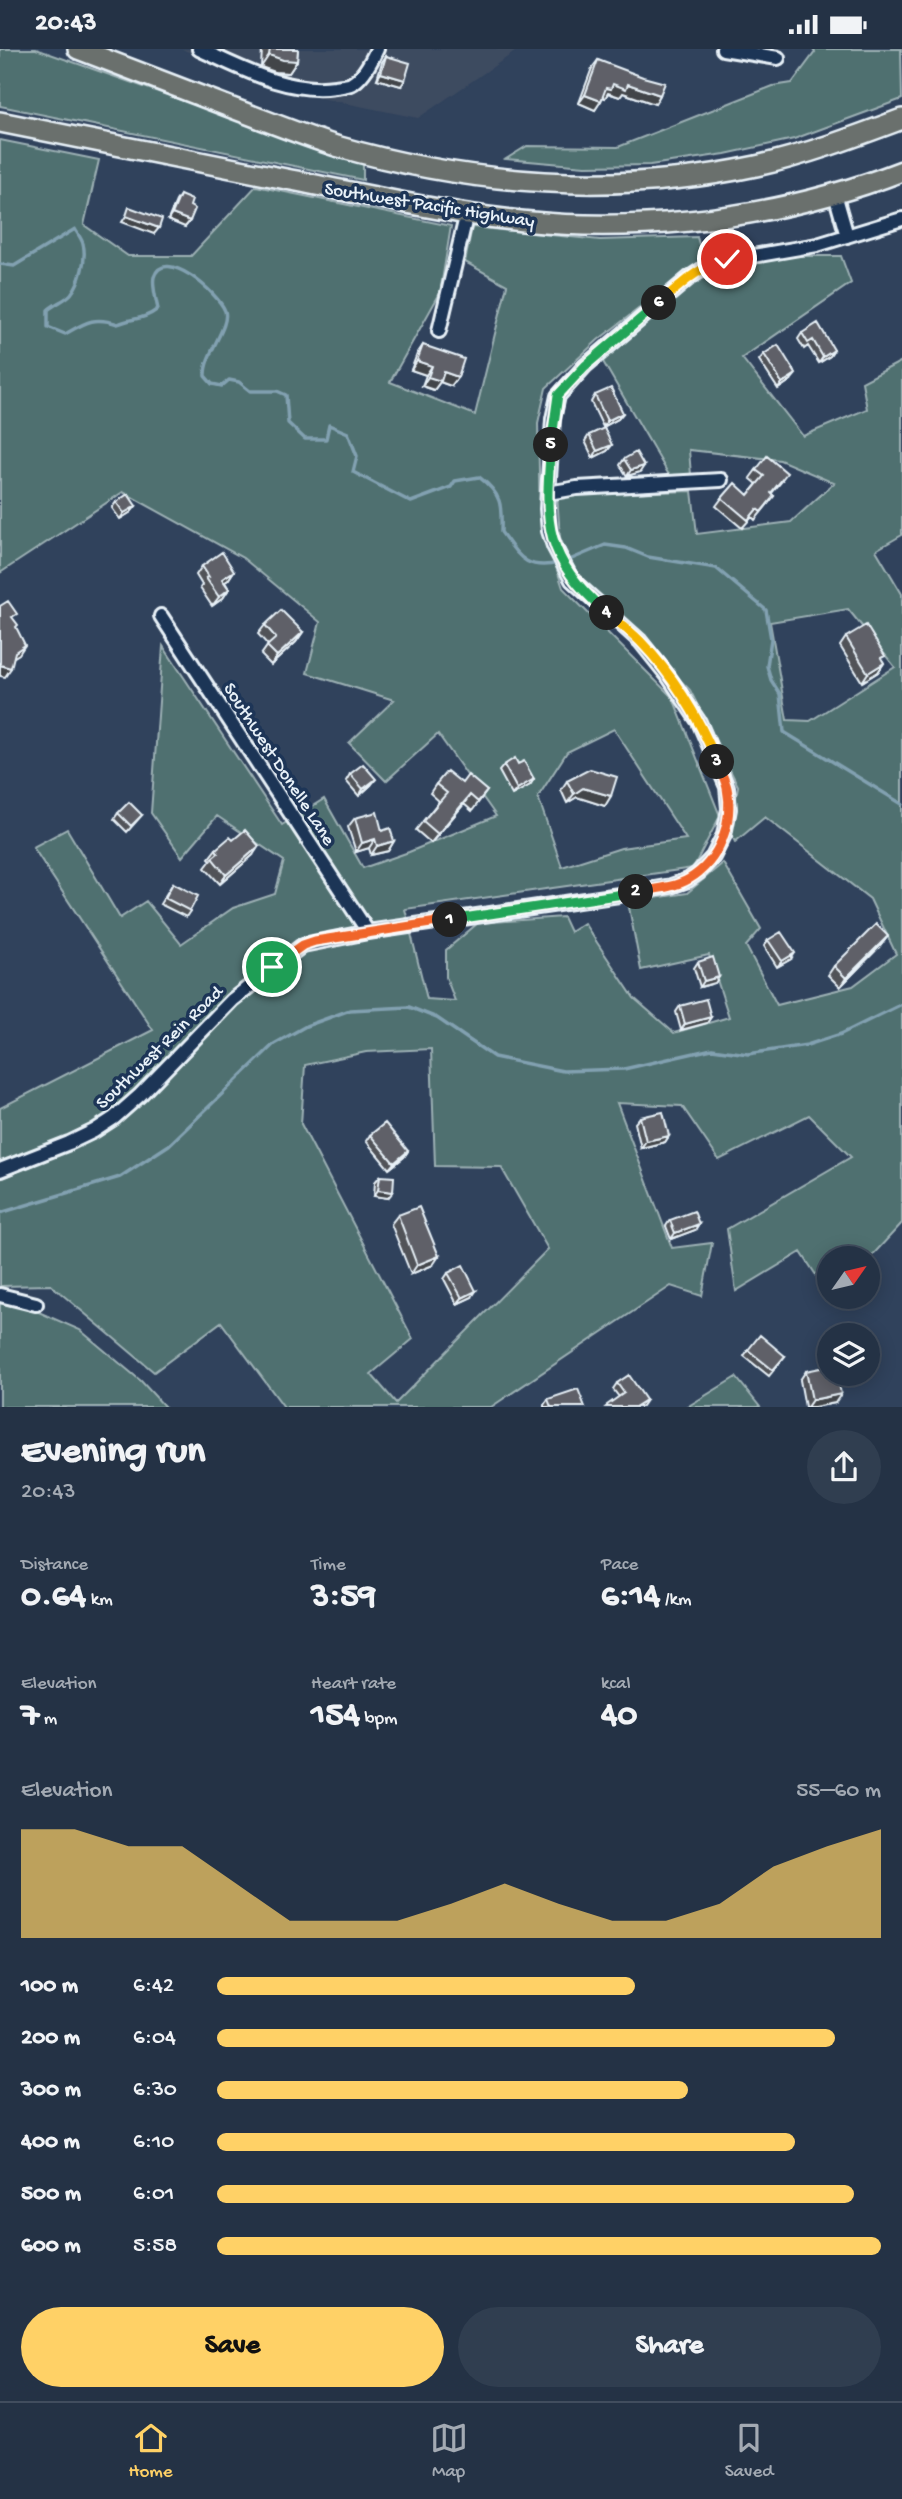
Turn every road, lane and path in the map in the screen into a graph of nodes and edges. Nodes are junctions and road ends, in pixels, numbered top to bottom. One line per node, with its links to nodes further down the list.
1 (78, 49): 6 (highway, Southwest Pacific Highway)
2 (199, 49): 3 (street)
3 (377, 49)
4 (723, 49): 5 (street)
5 (778, 58)
6 (902, 119)
7 (0, 122): 10 (highway, Southwest Pacific Highway)
8 (902, 171): 9 (highway, Southwest Pacific Highway)
9 (835, 194): 10 (highway, Southwest Pacific Highway); 12 (street)
10 (467, 213): 13 (street)
11 (902, 219): 12 (street, Southwest Rein Road)
12 (847, 236): 15 (street, Southwest Rein Road)
13 (439, 331)
14 (721, 480): 15 (street)
15 (548, 493): 17 (street, Southwest Rein Road)
16 (161, 616): 17 (street, Southwest Donelle Lane)
17 (368, 932): 18 (street, Southwest Rein Road)
18 (0, 1170)
19 (0, 1295): 20 (street)
20 (37, 1304)

